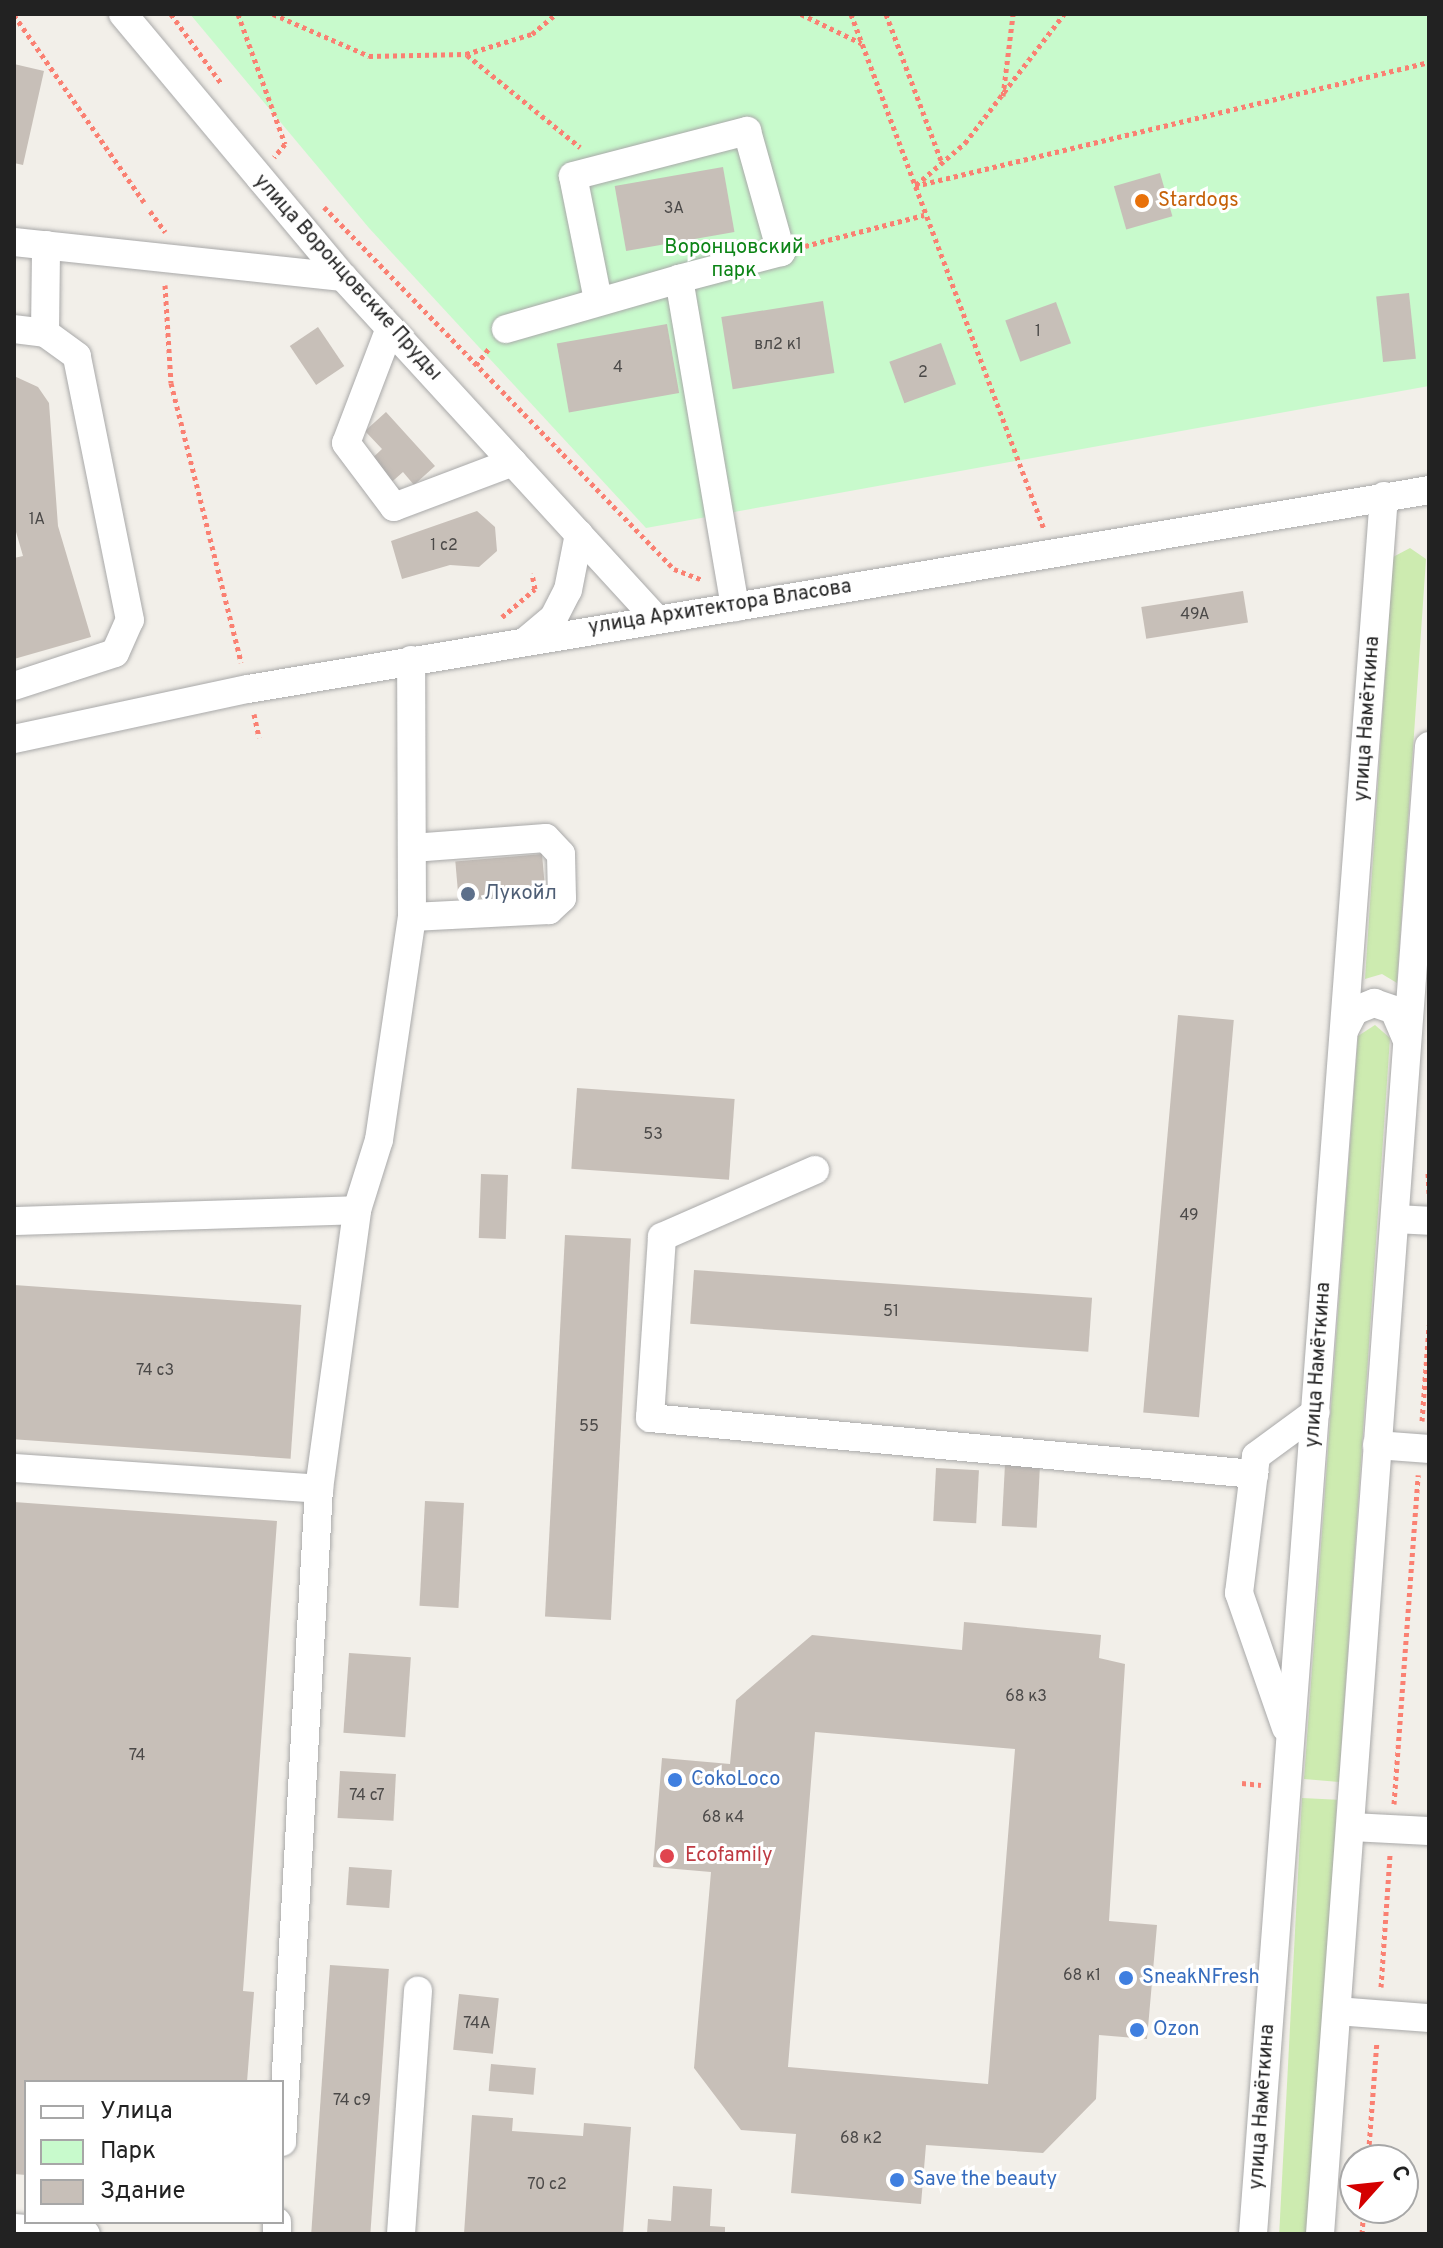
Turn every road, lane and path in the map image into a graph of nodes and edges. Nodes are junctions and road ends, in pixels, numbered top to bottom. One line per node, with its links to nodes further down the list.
1 (123, 14): 30 (street, улица Воронцовские Пруды)
2 (171, 14): 15 (path)
3 (238, 14): 18 (path)
4 (273, 14): 13 (path)
5 (556, 14): 13 (path)
6 (801, 14): 12 (path)
7 (851, 14): 12 (path)
8 (886, 14): 19 (path)
9 (1013, 14): 16 (path)
10 (1064, 14): 16 (path)
11 (14, 15): 24 (path)
12 (862, 44): 22 (path)
13 (466, 54): 21 (path)
14 (1429, 62): 22 (path)
15 (228, 92)
16 (1003, 97): 19 (path)
17 (266, 143): 20 (path)
18 (285, 144)
19 (942, 163): 22 (path)
20 (286, 167)
21 (605, 168): 28 (street); 32 (street)
22 (915, 186): 25 (path)
23 (317, 200): 42 (path)
24 (144, 202)
25 (924, 215): 28 (path); 40 (path)
26 (14, 242): 27 (street)
27 (46, 245): 29 (street); 36 (street)
28 (781, 252): 31 (street)
29 (166, 257): 30 (street); 48 (path)
30 (343, 277): 33 (street, улица Воронцовские Пруды)
31 (679, 279): 32 (street); 42 (street)
32 (598, 300): 35 (street)
33 (390, 328): 37 (street, улица Воронцовские Пруды); 37 (street)
34 (14, 329): 36 (street)
35 (506, 329)
36 (45, 333): 47 (street)
37 (513, 462): 41 (street, улица Воронцовские Пруды)
38 (1429, 490): 39 (street, улица Архитектора Власова)
39 (1384, 496): 43 (street, улица Архитектора Власова); 55 (street, улица Намёткина)
40 (1029, 531)
41 (579, 534): 44 (street, улица Воронцовские Пруды); 45 (street)
42 (732, 579): 43 (street)
43 (735, 607): 44 (street, улица Архитектора Власова)
44 (656, 618): 45 (street, улица Архитектора Власова)
45 (527, 640): 46 (street, улица Архитектора Власова)
46 (411, 660): 48 (street, улица Архитектора Власова); 52 (street)
47 (14, 686)
48 (248, 689): 49 (path); 50 (street, улица Архитектора Власова)
49 (259, 737)
50 (14, 739)
51 (1429, 746): 53 (street)
52 (412, 848): 54 (street); 54 (street)
53 (1425, 858): 56 (street)
54 (412, 917): 60 (street)
55 (1344, 1031): 56 (street); 65 (street, улица Намёткина)
56 (1406, 1039): 61 (street)
57 (1428, 1158): 59 (path)
58 (815, 1170): 68 (street)
59 (1429, 1199)
60 (357, 1210): 62 (street); 70 (street)
61 (1395, 1219): 63 (street); 66 (street)
62 (14, 1221)
63 (1429, 1221)
64 (1429, 1325): 67 (path)
65 (1316, 1412): 68 (street); 71 (street, улица Намёткина)
66 (1377, 1445): 67 (street); 74 (street)
67 (1424, 1448)
68 (1255, 1465): 71 (street)
69 (14, 1468): 70 (street)
70 (319, 1489): 79 (street)
71 (1290, 1740): 83 (street, улица Намёткина)
72 (1242, 1783): 73 (path)
73 (1267, 1785)
74 (1351, 1827): 75 (street); 77 (street)
75 (1429, 1831)
76 (418, 1991): 82 (street)
77 (1337, 2011): 78 (street); 84 (street)
78 (1429, 2018)
79 (284, 2107)
80 (14, 2228): 81 (street)
81 (86, 2234)
82 (401, 2234)
83 (1253, 2234)
84 (1320, 2234)

